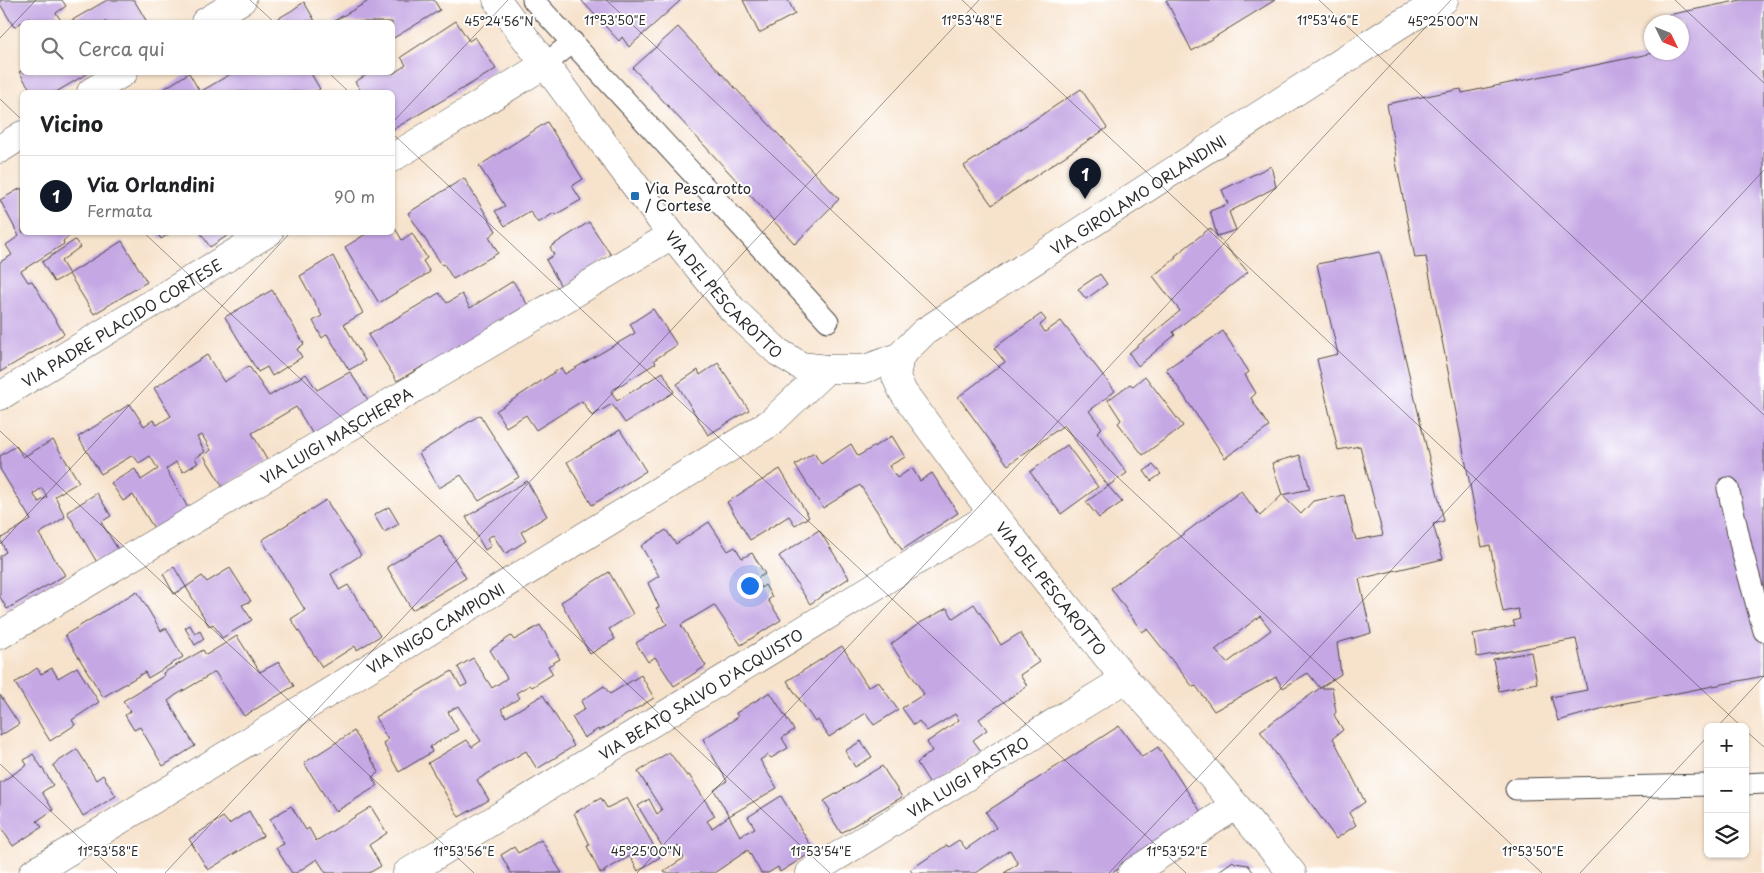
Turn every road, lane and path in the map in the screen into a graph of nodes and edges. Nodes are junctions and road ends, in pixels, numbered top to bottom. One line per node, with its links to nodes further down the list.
1 (242, 0): 5 (street)
2 (496, 0): 7 (street, VIA DEL PESCAROTTO)
3 (533, 0): 6 (lane)
4 (1444, 0): 16 (street, VIA GIROLAMO ORLANDINI)
5 (208, 20)
6 (573, 42): 7 (lane); 15 (lane)
7 (544, 65): 12 (street); 14 (street, VIA DEL PESCAROTTO)
8 (119, 75): 9 (street)
9 (94, 90)
10 (20, 136): 11 (street)
11 (0, 148)
12 (395, 156)
13 (264, 235): 18 (street, VIA PADRE PLACIDO CORTESE)
14 (672, 235): 17 (street, VIA DEL PESCAROTTO); 22 (street, VIA LUIGI MASCHERPA)
15 (828, 321)
16 (900, 356): 17 (street, VIA GIROLAMO ORLANDINI); 20 (street, VIA DEL PESCAROTTO)
17 (827, 369): 29 (street, VIA INIGO CAMPIONI)
18 (0, 396)
19 (1728, 488): 21 (lane)
20 (993, 514): 23 (street, VIA DEL PESCAROTTO); 30 (street, VIA BEATO SALVO D'ACQUISTO)
21 (1764, 631)
22 (0, 635)
23 (1125, 679): 28 (street, VIA DEL PESCAROTTO); 31 (street, VIA LUIGI PASTRO)
24 (1764, 783): 26 (lane)
25 (1704, 784): 27 (lane)
26 (1749, 784)
27 (1516, 789)
28 (1235, 806): 32 (street); 33 (street, VIA DEL PESCAROTTO)
29 (34, 873)
30 (407, 873)
31 (810, 873)
32 (1132, 873)
33 (1292, 873)

